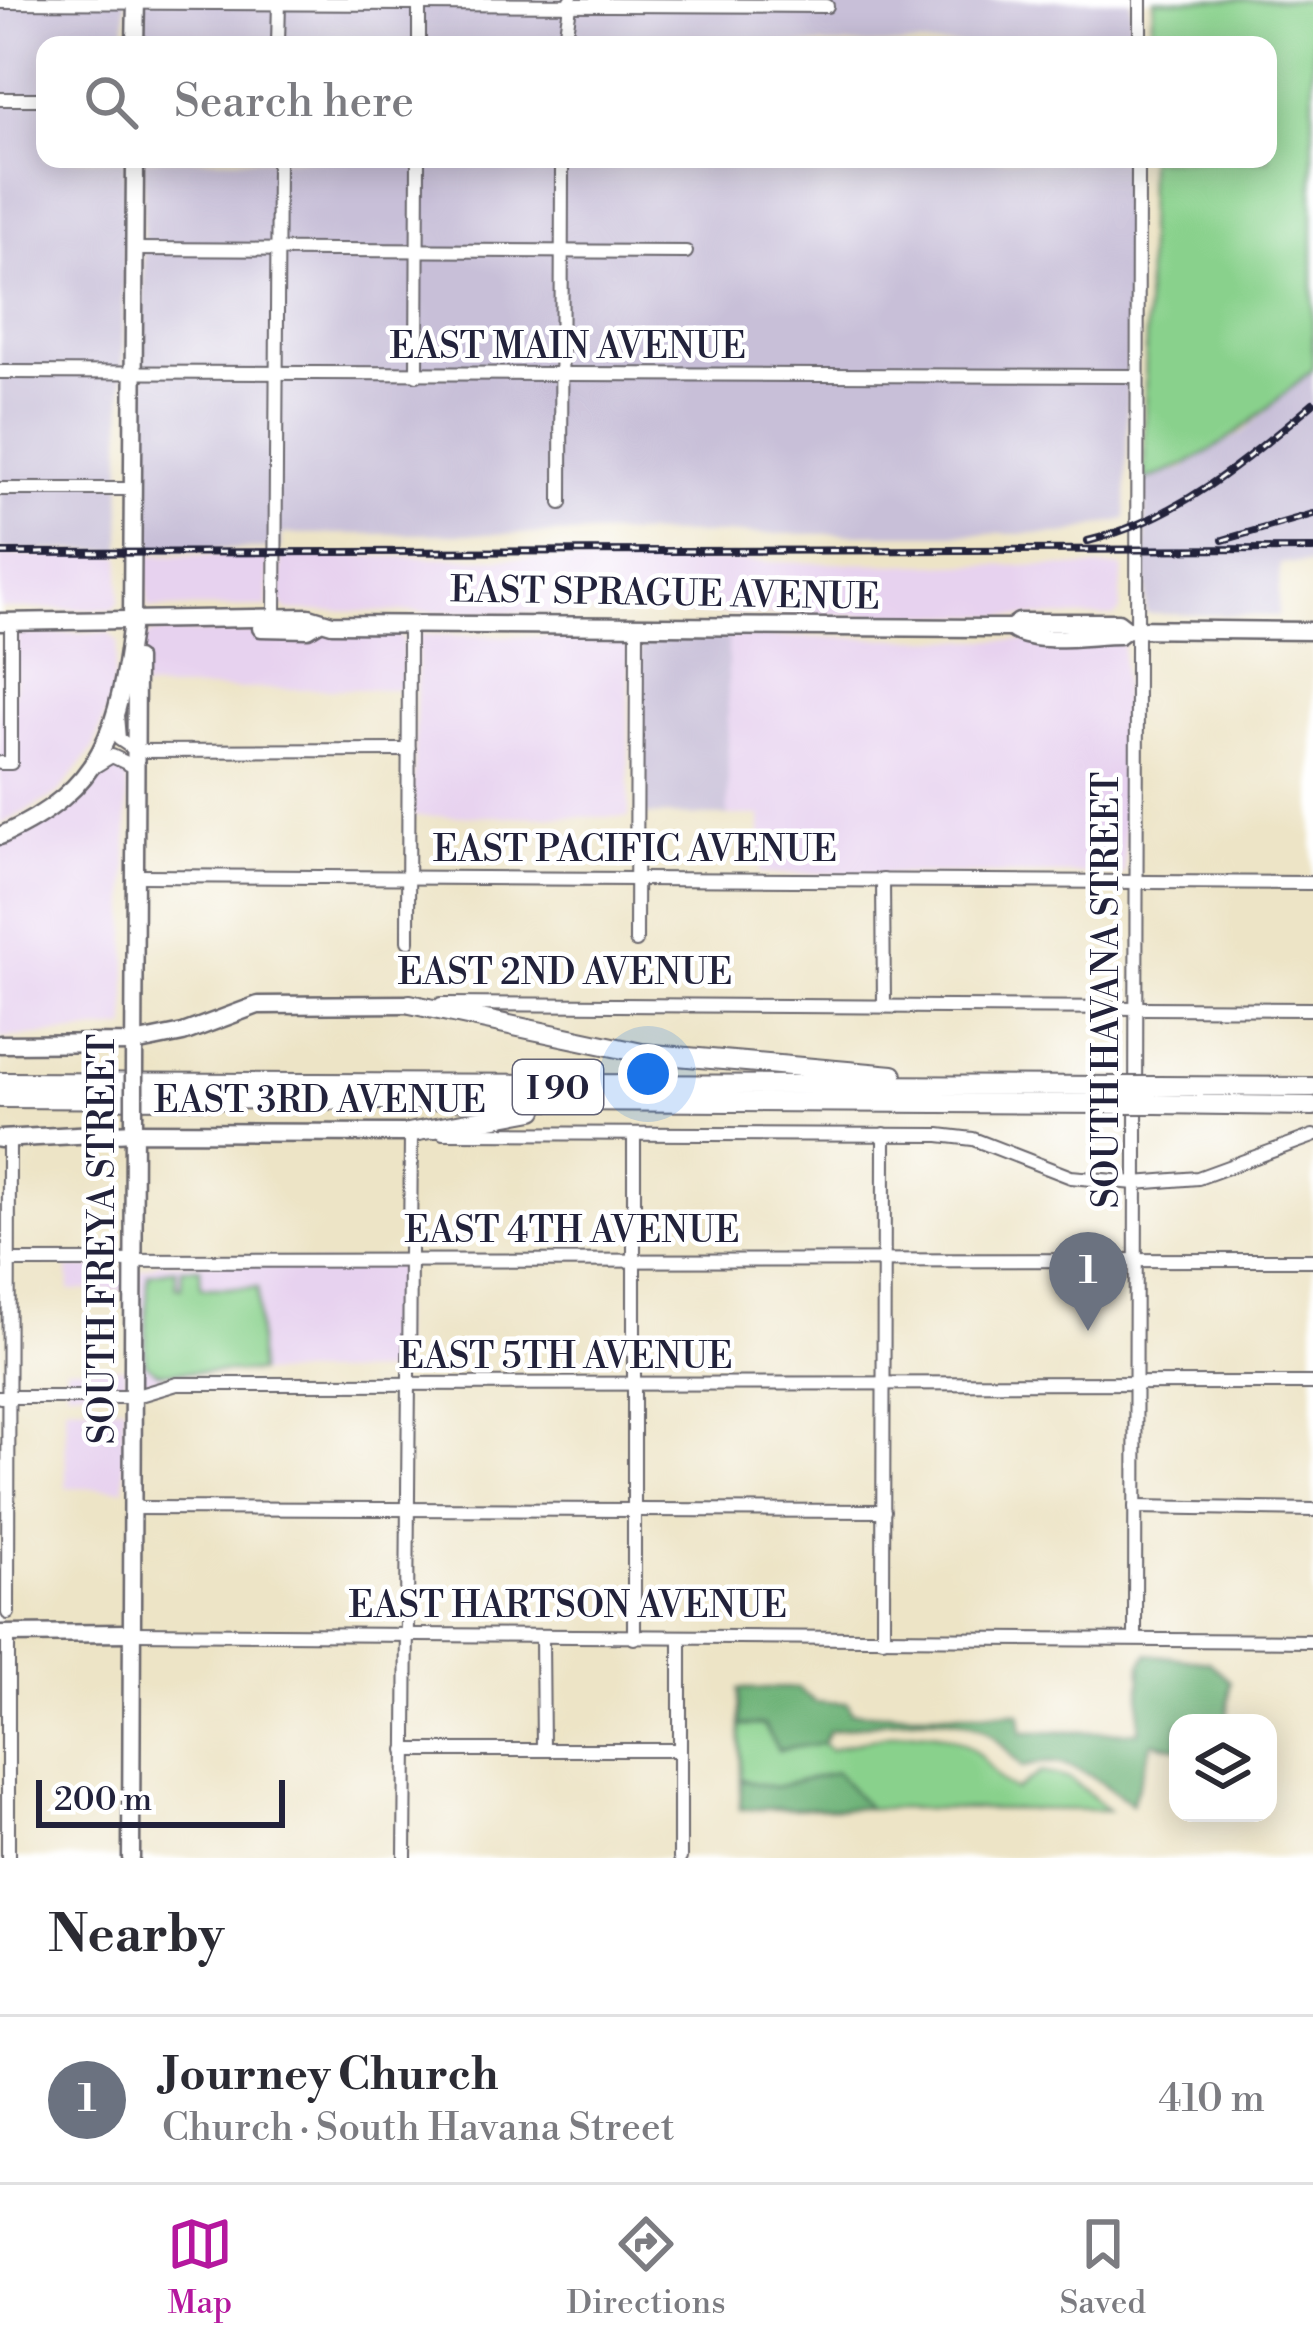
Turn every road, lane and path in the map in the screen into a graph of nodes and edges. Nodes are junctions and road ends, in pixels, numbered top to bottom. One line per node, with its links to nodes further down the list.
1 (1140, 0): 12 (street)
2 (136, 1): 3 (street); 5 (street); 8 (main road)
3 (279, 1): 4 (street); 9 (street)
4 (419, 1): 6 (street); 10 (street)
5 (0, 2)
6 (570, 2): 7 (street); 11 (street)
7 (827, 6)
8 (136, 36)
9 (278, 36)
10 (419, 36)
11 (565, 36)
12 (1140, 36)
13 (0, 99): 14 (street)
14 (36, 99)
15 (135, 168): 20 (main road)
16 (278, 168): 21 (street)
17 (418, 168): 22 (street)
18 (562, 168): 23 (street)
19 (1138, 168): 30 (street, SOUTH HAVANA STREET)
20 (135, 249): 21 (street); 26 (main road)
21 (280, 250): 22 (street); 27 (street)
22 (417, 250): 23 (street); 28 (street)
23 (561, 251): 24 (street); 29 (street)
24 (686, 252)
25 (0, 372): 26 (street, EAST MAIN AVENUE)
26 (134, 372): 27 (street, EAST MAIN AVENUE); 32 (main road)
27 (279, 373): 28 (street, EAST MAIN AVENUE); 34 (street)
28 (417, 375): 29 (street, EAST MAIN AVENUE)
29 (562, 376): 30 (street, EAST MAIN AVENUE); 33 (street)
30 (1136, 376): 40 (street, SOUTH HAVANA STREET)
31 (0, 489): 32 (street)
32 (134, 489): 35 (main road)
33 (561, 503)
34 (275, 617): 35 (main road, EAST SPRAGUE AVENUE); 37 (main road, EAST SPRAGUE AVENUE)
35 (137, 621): 36 (main road, EAST SPRAGUE AVENUE); 37 (main road, EAST SPRAGUE AVENUE); 42 (main road); 44 (main road, SOUTH FREYA STREET)
36 (6, 622): 45 (street)
37 (318, 623): 38 (main road, EAST SPRAGUE AVENUE)
38 (410, 623): 39 (main road, EAST SPRAGUE AVENUE); 43 (street)
39 (637, 625): 40 (main road, EAST SPRAGUE AVENUE); 50 (street)
40 (1131, 629): 41 (main road, EAST SPRAGUE AVENUE); 52 (street, SOUTH HAVANA STREET)
41 (1313, 631)
42 (117, 714): 44 (street); 46 (main road)
43 (409, 750): 44 (street); 49 (street)
44 (137, 760): 46 (street); 48 (main road, SOUTH FREYA STREET)
45 (5, 763)
46 (94, 767): 47 (main road)
47 (0, 836)
48 (136, 876): 49 (street, EAST PACIFIC AVENUE); 60 (main road, SOUTH FREYA STREET)
49 (409, 877): 50 (street, EAST PACIFIC AVENUE); 54 (street)
50 (636, 879): 51 (street, EAST PACIFIC AVENUE); 55 (street)
51 (883, 880): 52 (street, EAST PACIFIC AVENUE); 57 (street)
52 (1135, 881): 53 (street); 58 (street, SOUTH HAVANA STREET)
53 (1313, 883)
54 (408, 941)
55 (636, 941)
56 (410, 1004): 57 (street, EAST 2ND AVENUE); 60 (main road, EAST 2ND AVENUE); 63 (highway)
57 (884, 1006): 58 (street, EAST 2ND AVENUE)
58 (1135, 1007): 59 (street); 76 (street, SOUTH HAVANA STREET)
59 (1313, 1009)
60 (134, 1043): 61 (main road, EAST 2ND AVENUE); 70 (main road, SOUTH FREYA STREET, bridge)
61 (0, 1044)
62 (0, 1082): 63 (highway, I 90)
63 (1071, 1086): 65 (highway, I 90)
64 (1313, 1087): 66 (highway, I 90)
65 (1116, 1095): 66 (highway, I 90, bridge); 68 (highway, I 90)
66 (1157, 1095): 69 (highway, I 90)
67 (0, 1098): 68 (highway, I 90)
68 (579, 1101): 71 (highway)
69 (1313, 1106)
70 (134, 1123): 71 (main road, EAST 3RD AVENUE); 75 (main road, EAST 3RD AVENUE); 81 (main road, SOUTH FREYA STREET)
71 (408, 1132): 72 (street, EAST 3RD AVENUE); 77 (street)
72 (634, 1134): 73 (street, EAST 3RD AVENUE); 78 (street)
73 (884, 1134): 76 (street, EAST 3RD AVENUE); 79 (street)
74 (1313, 1136): 76 (street)
75 (5, 1139): 83 (street)
76 (1135, 1183): 82 (street, SOUTH HAVANA STREET)
77 (408, 1258): 78 (street, EAST 4TH AVENUE); 81 (street, EAST 4TH AVENUE); 85 (street)
78 (634, 1259): 79 (street, EAST 4TH AVENUE); 86 (street)
79 (884, 1259): 82 (street, EAST 4TH AVENUE); 87 (street)
80 (1313, 1259): 82 (street)
81 (135, 1260): 83 (street, EAST 4TH AVENUE); 90 (main road, SOUTH FREYA STREET)
82 (1135, 1260): 88 (street, SOUTH HAVANA STREET)
83 (8, 1261): 89 (street)
84 (1313, 1383): 88 (street, EAST 5TH AVENUE)
85 (408, 1384): 86 (street, EAST 5TH AVENUE); 90 (street, EAST 5TH AVENUE); 93 (street)
86 (634, 1385): 87 (street, EAST 5TH AVENUE); 95 (street)
87 (885, 1386): 88 (street, EAST 5TH AVENUE); 96 (street)
88 (1135, 1386): 92 (street, SOUTH HAVANA STREET)
89 (4, 1397): 90 (street, EAST 5TH AVENUE); 98 (street)
90 (133, 1397): 91 (main road, SOUTH FREYA STREET)
91 (133, 1508): 93 (street); 97 (main road, SOUTH FREYA STREET)
92 (1135, 1508): 94 (street); 107 (street, SOUTH HAVANA STREET)
93 (407, 1510): 95 (street); 102 (street)
94 (1313, 1510)
95 (635, 1511): 96 (street); 104 (street)
96 (884, 1511): 106 (street)
97 (132, 1588): 99 (main road); 100 (main road, SOUTH FREYA STREET)
98 (8, 1613)
99 (88, 1633): 100 (main road, EAST HARTSON AVENUE); 101 (main road, EAST HARTSON AVENUE)
100 (131, 1633): 102 (street, EAST HARTSON AVENUE); 113 (main road, SOUTH FREYA STREET)
101 (4, 1634): 112 (street)
102 (407, 1637): 103 (street, EAST HARTSON AVENUE); 109 (street)
103 (542, 1638): 104 (street, EAST HARTSON AVENUE); 110 (street)
104 (634, 1638): 105 (street, EAST HARTSON AVENUE)
105 (680, 1638): 106 (street, EAST HARTSON AVENUE); 111 (street)
106 (884, 1639): 107 (street, EAST HARTSON AVENUE)
107 (1135, 1639): 108 (street, EAST HARTSON AVENUE)
108 (1313, 1641)
109 (405, 1750): 110 (street); 114 (street)
110 (543, 1750): 111 (street)
111 (679, 1750): 115 (street)
112 (8, 1858)
113 (131, 1858)
114 (405, 1858)
115 (680, 1858)

